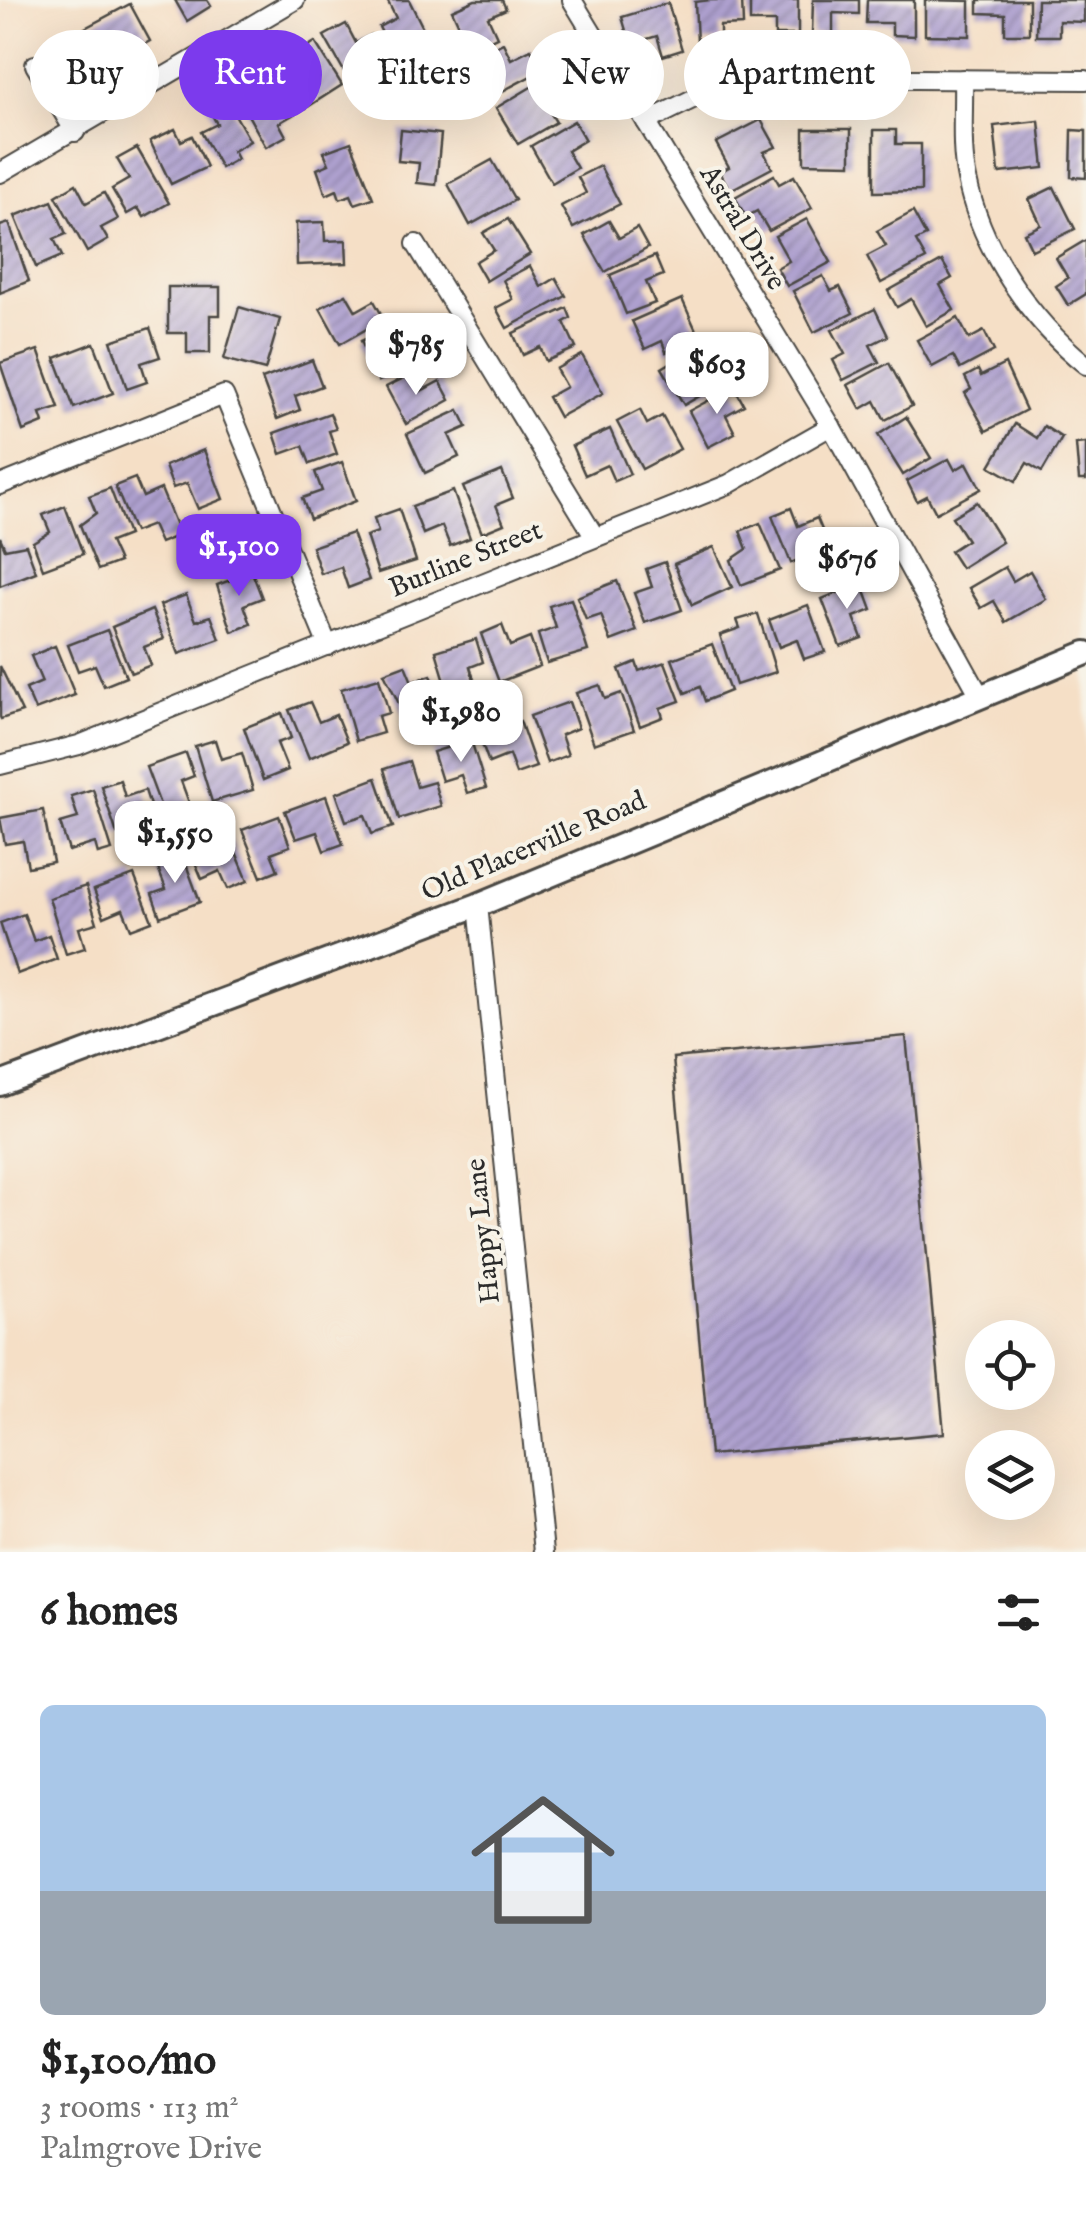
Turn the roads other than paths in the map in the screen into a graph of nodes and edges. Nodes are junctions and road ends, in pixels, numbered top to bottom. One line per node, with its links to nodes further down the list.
1 (293, 0): 7 (street)
2 (572, 0): 6 (street, Astral Drive)
3 (964, 79): 4 (street); 6 (street); 10 (street)
4 (1086, 80)
5 (69, 120): 7 (street)
6 (646, 122): 11 (street, Astral Drive)
7 (76, 132): 8 (street)
8 (0, 173)
9 (416, 244): 13 (street)
10 (1086, 365)
11 (830, 426): 13 (street, Burline Street); 16 (street, Astral Drive)
12 (0, 485): 14 (street)
13 (595, 538): 14 (street, Burline Street)
14 (328, 646): 17 (street, Burline Street)
15 (1086, 653): 16 (street, Old Placerville Road)
16 (980, 696): 18 (street, Old Placerville Road)
17 (0, 765)
18 (478, 905): 19 (street, Old Placerville Road); 20 (street, Happy Lane)
19 (0, 1084)
20 (544, 1552)

